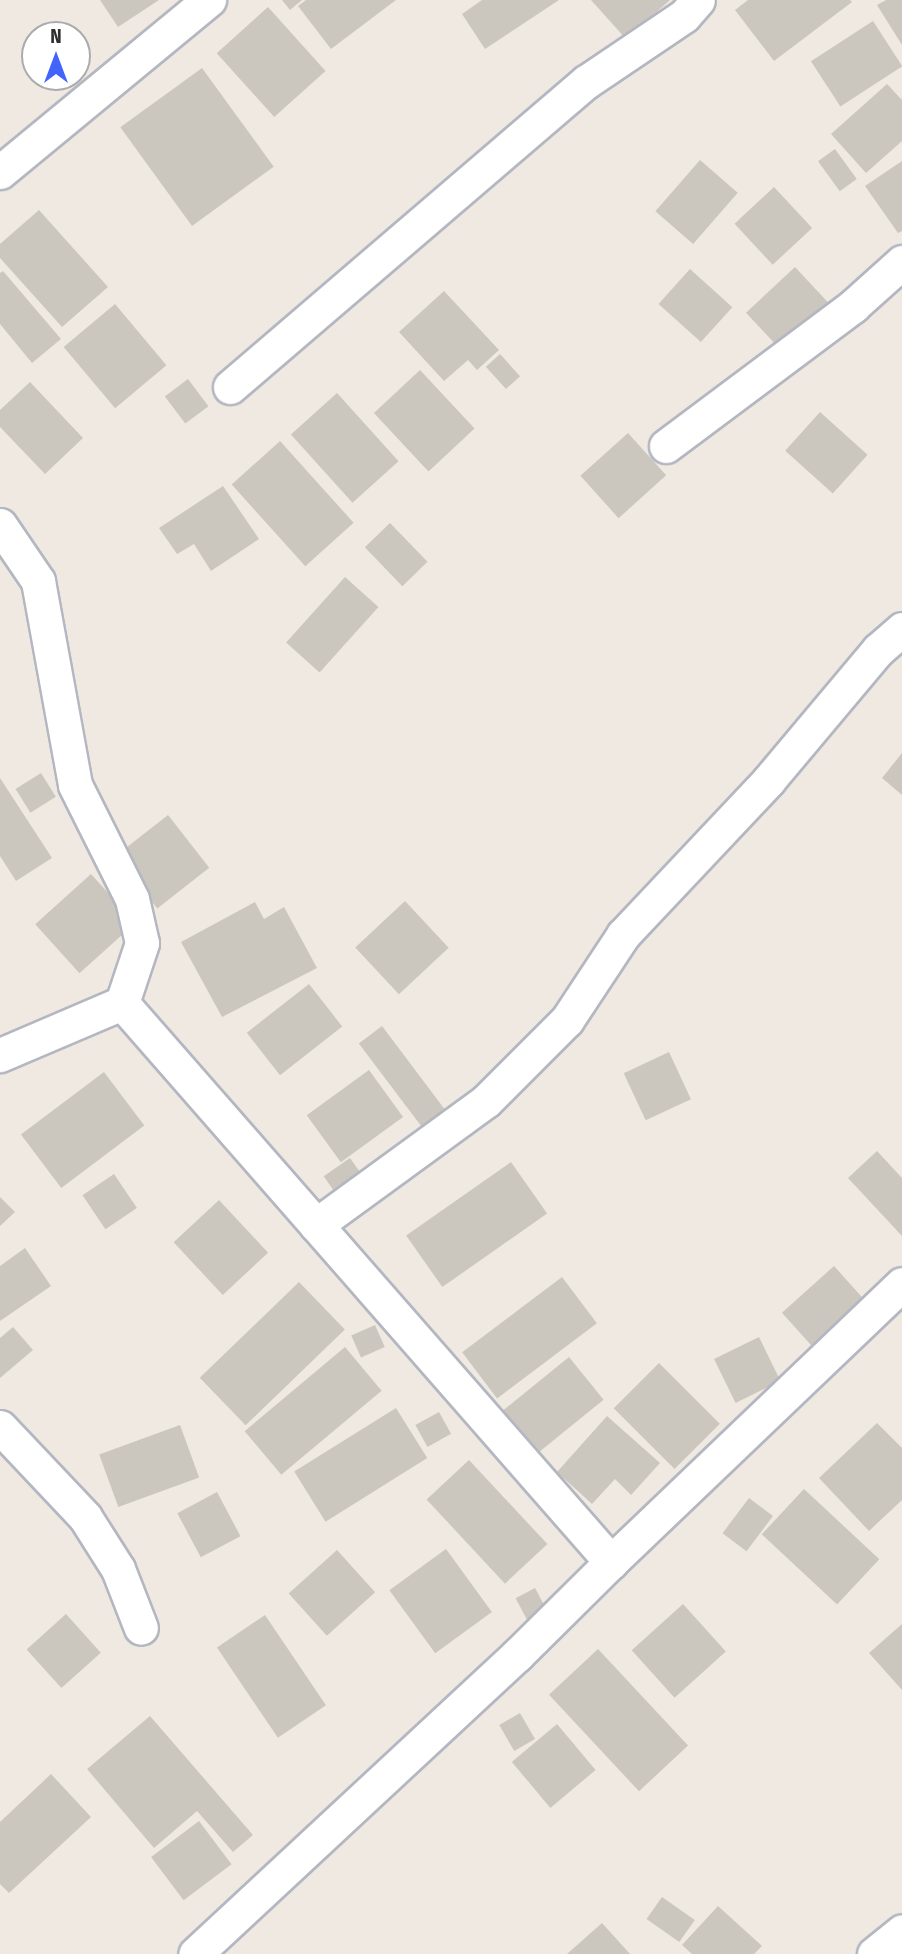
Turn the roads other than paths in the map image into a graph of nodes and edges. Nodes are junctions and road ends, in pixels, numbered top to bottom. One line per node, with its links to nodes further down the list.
1 (209, 0): 3 (street)
2 (698, 0): 5 (street)
3 (4, 160)
4 (902, 262): 6 (street)
5 (230, 387)
6 (666, 446)
7 (0, 525): 9 (street)
8 (902, 629): 11 (street)
9 (122, 1003): 10 (street); 11 (street)
10 (0, 1055)
11 (316, 1225): 14 (street)
12 (902, 1284): 14 (street)
13 (0, 1427): 15 (street)
14 (611, 1562): 17 (street)
15 (141, 1628)
16 (902, 1931): 18 (street)
17 (194, 1954)
18 (874, 1954)

